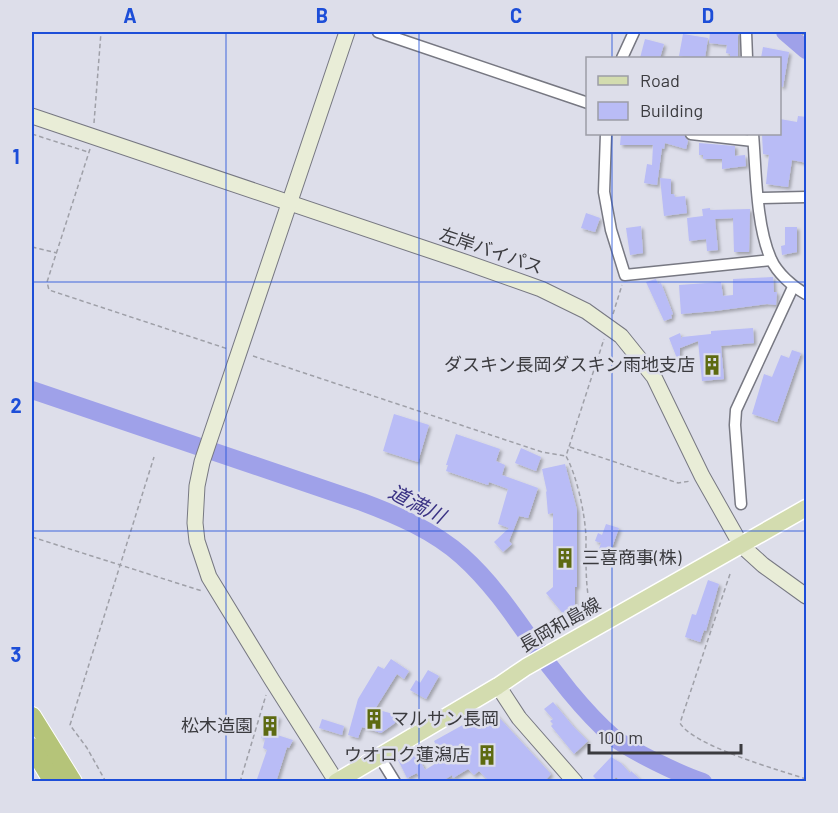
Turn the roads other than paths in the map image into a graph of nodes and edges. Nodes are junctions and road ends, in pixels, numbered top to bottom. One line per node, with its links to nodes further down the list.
1 (347, 32): 14 (street)
2 (378, 32): 7 (street)
3 (633, 32): 5 (street)
4 (746, 32): 6 (street)
5 (622, 57)
6 (747, 57)
7 (586, 102)
8 (32, 116): 14 (street, 左岸バイパス)
9 (606, 135): 15 (street)
10 (712, 135): 11 (street)
11 (753, 137): 13 (street)
12 (807, 197): 13 (street)
13 (759, 198): 15 (street)
14 (289, 204): 20 (street, 左岸バイパス); 26 (street)
15 (771, 260): 16 (street)
16 (793, 287): 17 (street); 18 (street)
17 (807, 294)
18 (741, 504)
19 (807, 508): 20 (main road, 長岡和島線)
20 (741, 545): 21 (street, 左岸バイパス); 22 (main road, 長岡和島線)
21 (807, 596)
22 (498, 686): 25 (main road, 長岡和島線); 30 (street)
23 (32, 716): 28 (highway)
24 (32, 747): 27 (highway)
25 (379, 756): 26 (main road, 長岡和島線); 29 (street)
26 (336, 781)
27 (53, 782)
28 (73, 782)
29 (395, 782)
30 (575, 782)

